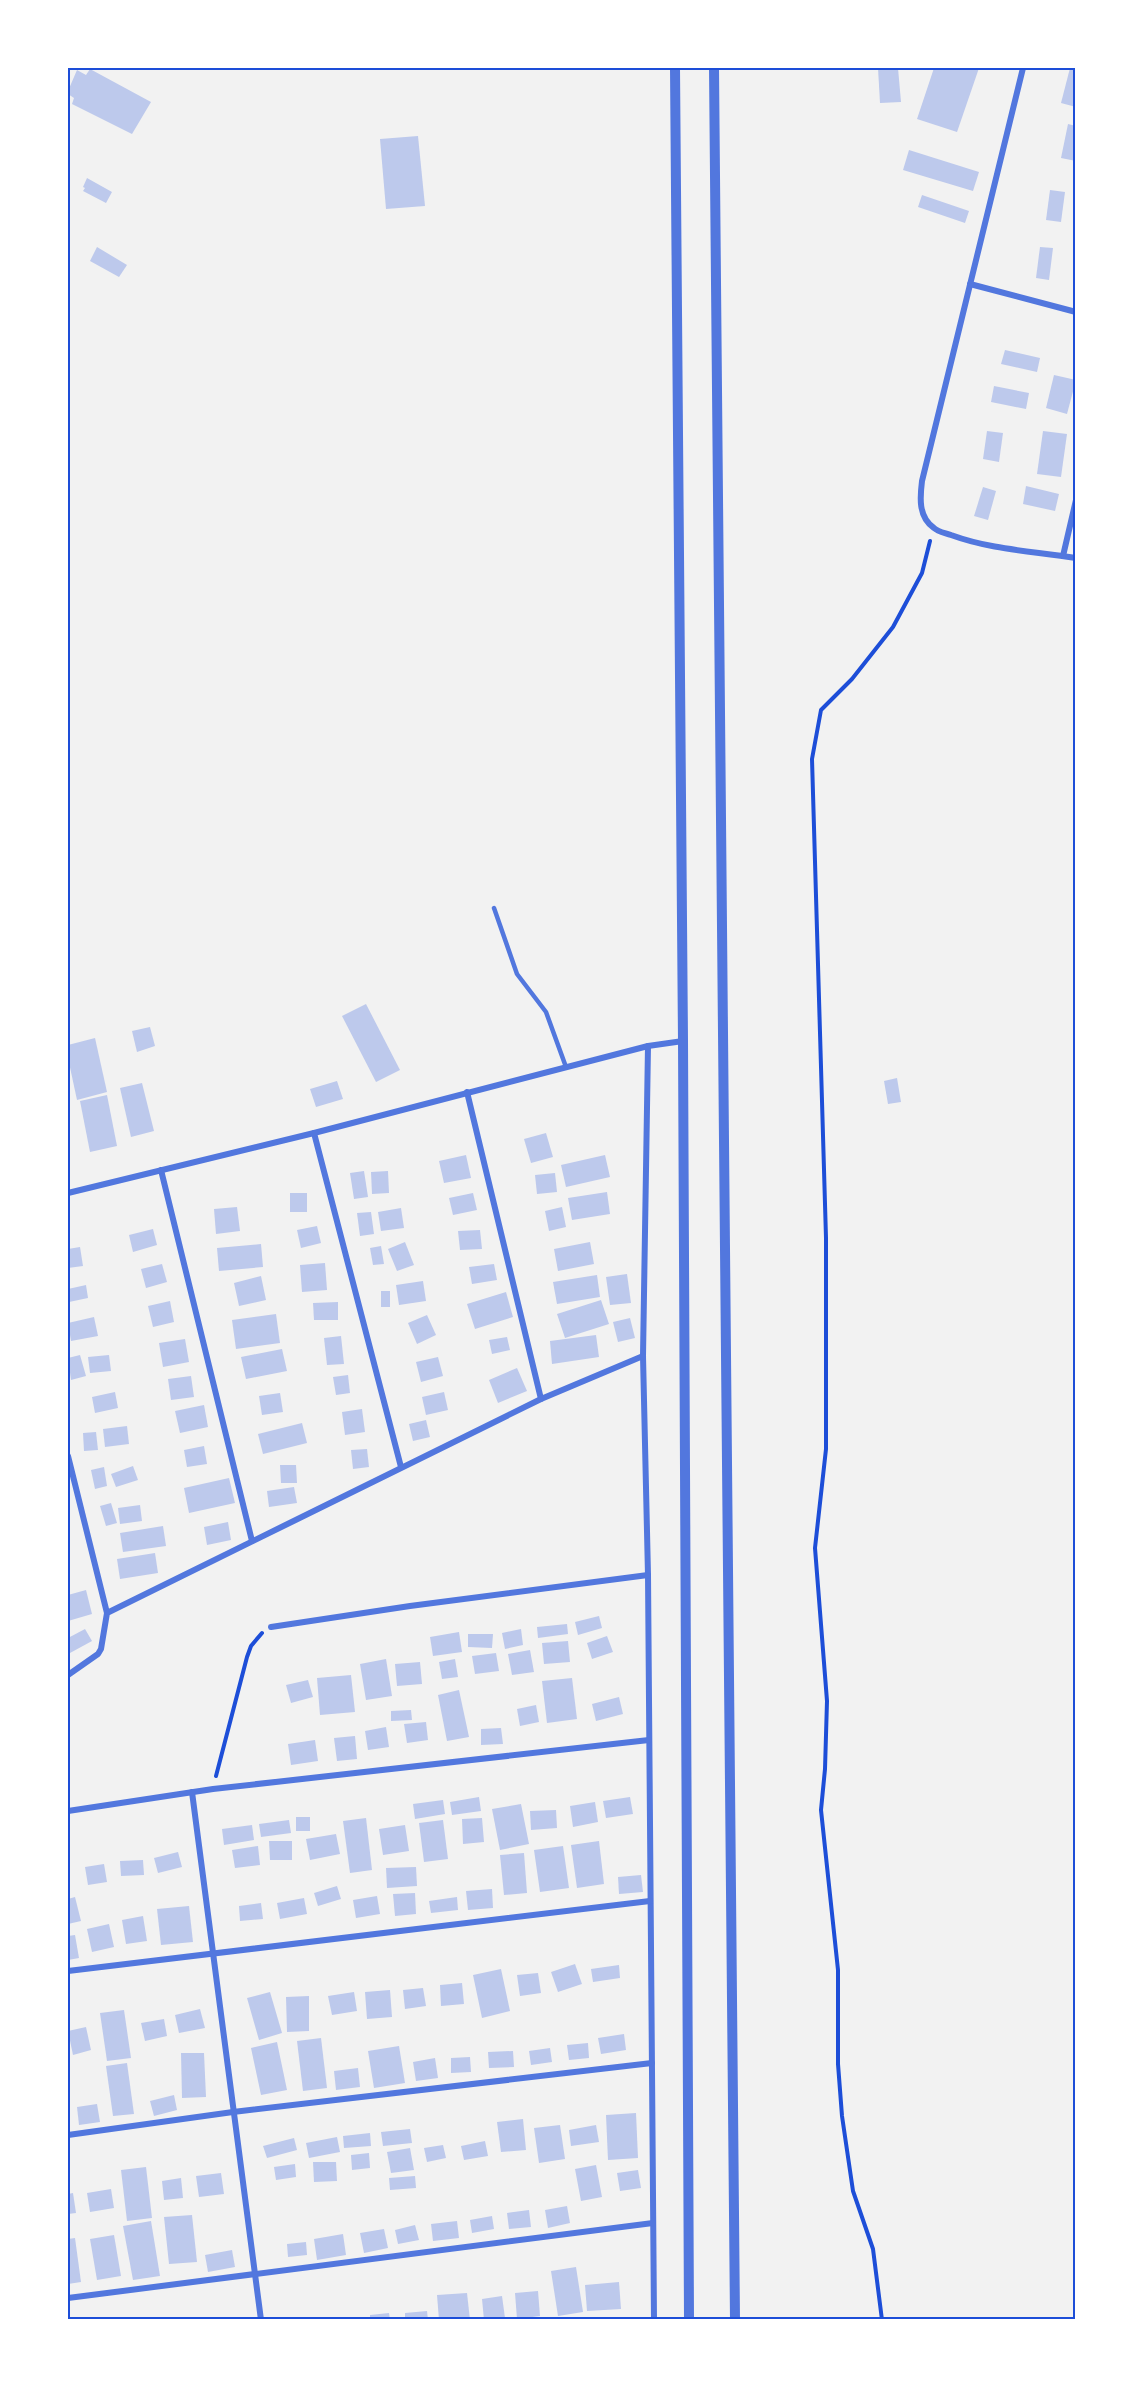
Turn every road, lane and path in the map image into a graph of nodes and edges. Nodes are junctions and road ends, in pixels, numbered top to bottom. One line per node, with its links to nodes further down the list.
1 (675, 68): 11 (street)
2 (714, 68): 43 (street)
3 (1023, 68): 4 (street)
4 (970, 284): 5 (street); 7 (street)
5 (1076, 312)
6 (1076, 500): 8 (street)
7 (934, 528): 8 (street); 44 (path)
8 (1063, 556): 9 (street)
9 (1076, 558)
10 (494, 908): 13 (lane)
11 (683, 1041): 12 (street); 42 (street)
12 (648, 1046): 13 (street); 18 (street)
13 (566, 1067): 14 (street)
14 (467, 1092): 15 (street); 19 (street)
15 (314, 1133): 16 (street); 21 (street)
16 (161, 1170): 17 (street); 22 (street)
17 (68, 1193)
18 (643, 1356): 19 (street); 23 (street)
19 (541, 1399): 21 (street)
20 (68, 1456): 24 (street)
21 (401, 1467): 22 (street)
22 (252, 1540): 24 (street)
23 (648, 1575): 25 (street); 27 (street)
24 (107, 1613): 26 (street)
25 (271, 1627): 28 (path)
26 (68, 1675)
27 (649, 1740): 28 (street); 31 (street)
28 (213, 1789): 29 (street)
29 (192, 1792): 30 (street); 32 (street)
30 (68, 1811)
31 (650, 1902): 32 (street); 34 (street)
32 (212, 1953): 33 (street); 35 (street)
33 (68, 1971)
34 (652, 2063): 35 (street); 37 (street)
35 (233, 2112): 36 (street); 38 (street)
36 (68, 2135)
37 (653, 2223): 38 (street); 41 (street)
38 (255, 2273): 39 (street); 40 (street)
39 (68, 2298)
40 (261, 2319)
41 (654, 2319)
42 (689, 2319)
43 (735, 2319)
44 (882, 2319)

